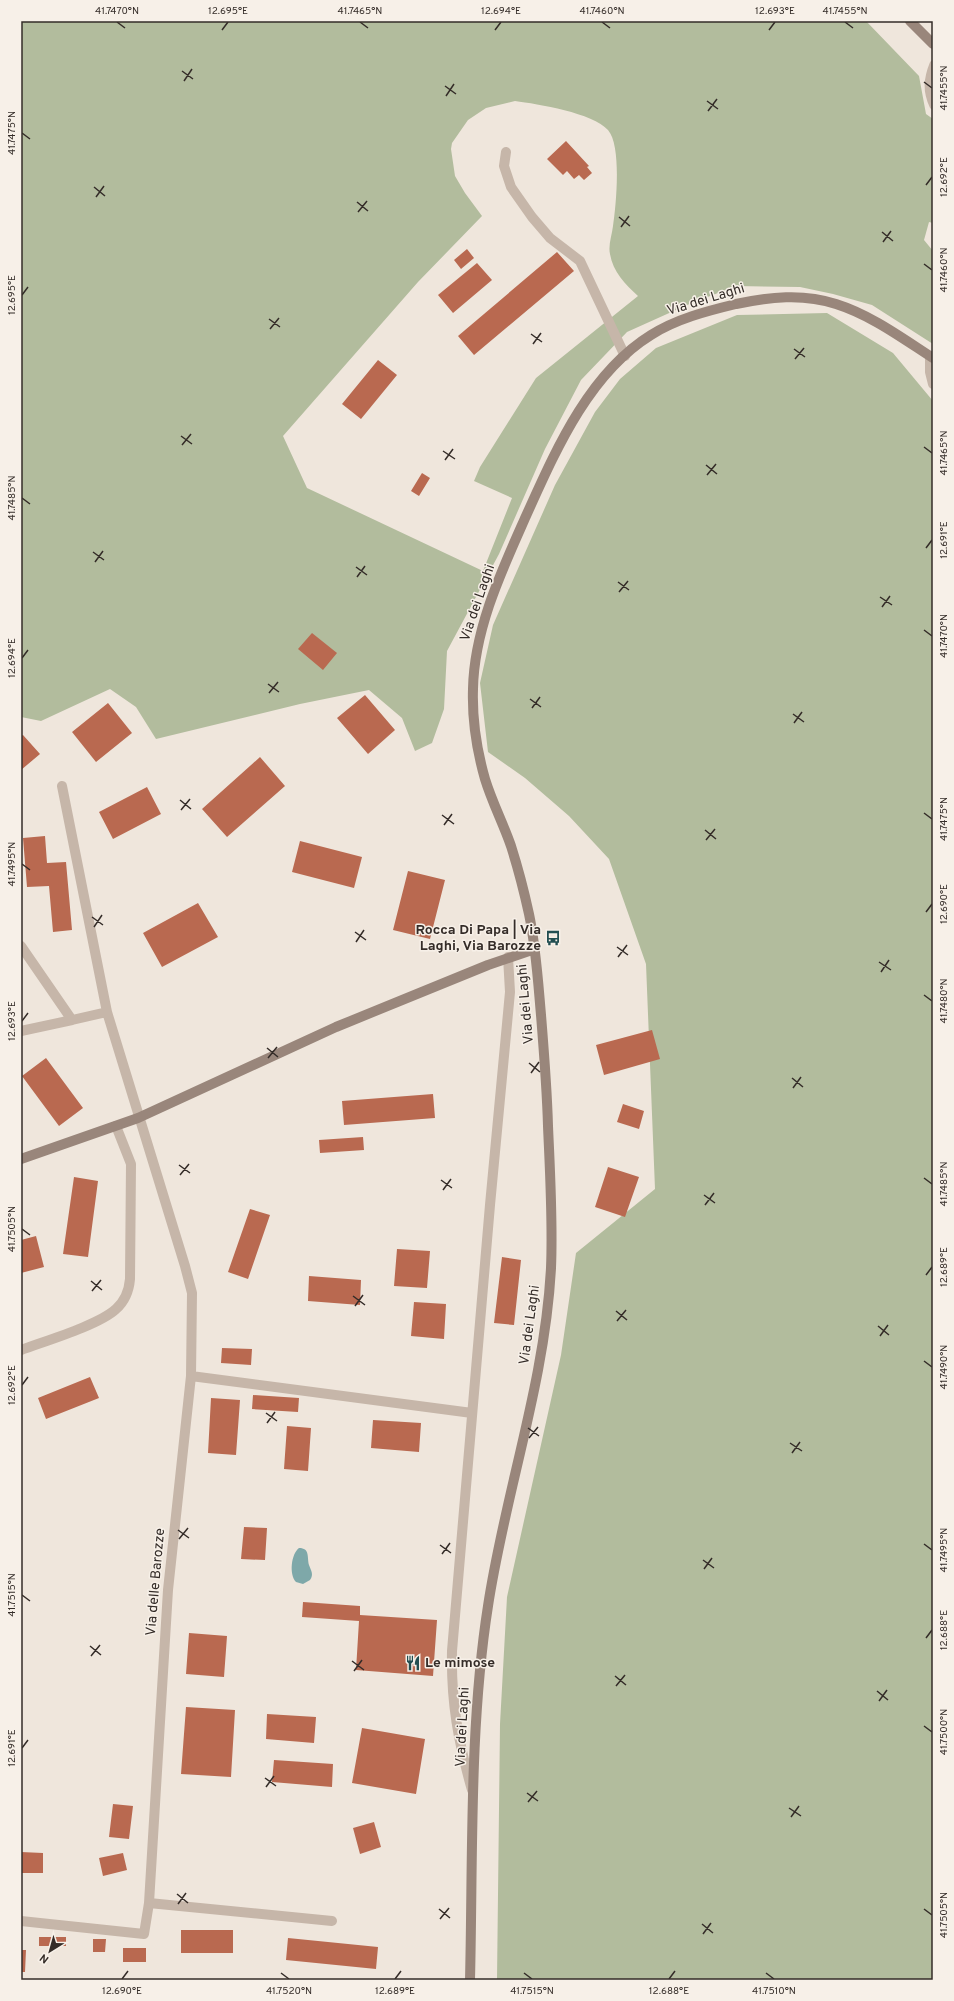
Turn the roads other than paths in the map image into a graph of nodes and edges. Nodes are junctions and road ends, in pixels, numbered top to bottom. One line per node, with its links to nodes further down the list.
1 (910, 21): 2 (main road)
2 (933, 44)
3 (933, 64): 4 (lane)
4 (933, 106)
5 (506, 152): 6 (street)
6 (624, 356): 7 (main road, Via dei Laghi); 11 (main road, Via dei Laghi)
7 (932, 357): 8 (street)
8 (933, 384)
9 (62, 786): 13 (street, Via delle Barozze)
10 (21, 946): 14 (street)
11 (535, 949): 12 (main road); 22 (main road, Via dei Laghi)
12 (508, 957): 16 (main road); 21 (street)
13 (106, 1012): 14 (street); 16 (street, Via delle Barozze)
14 (72, 1020): 15 (street)
15 (21, 1031)
16 (138, 1118): 17 (main road); 20 (street, Via delle Barozze)
17 (116, 1126): 18 (main road); 19 (street)
18 (21, 1159)
19 (21, 1350)
20 (191, 1376): 21 (street); 23 (street, Via delle Barozze)
21 (472, 1413): 22 (street)
22 (474, 1796): 26 (main road, Via dei Laghi)
23 (149, 1903): 24 (street, Via delle Barozze); 25 (street)
24 (21, 1921)
25 (332, 1921)
26 (470, 1980)

